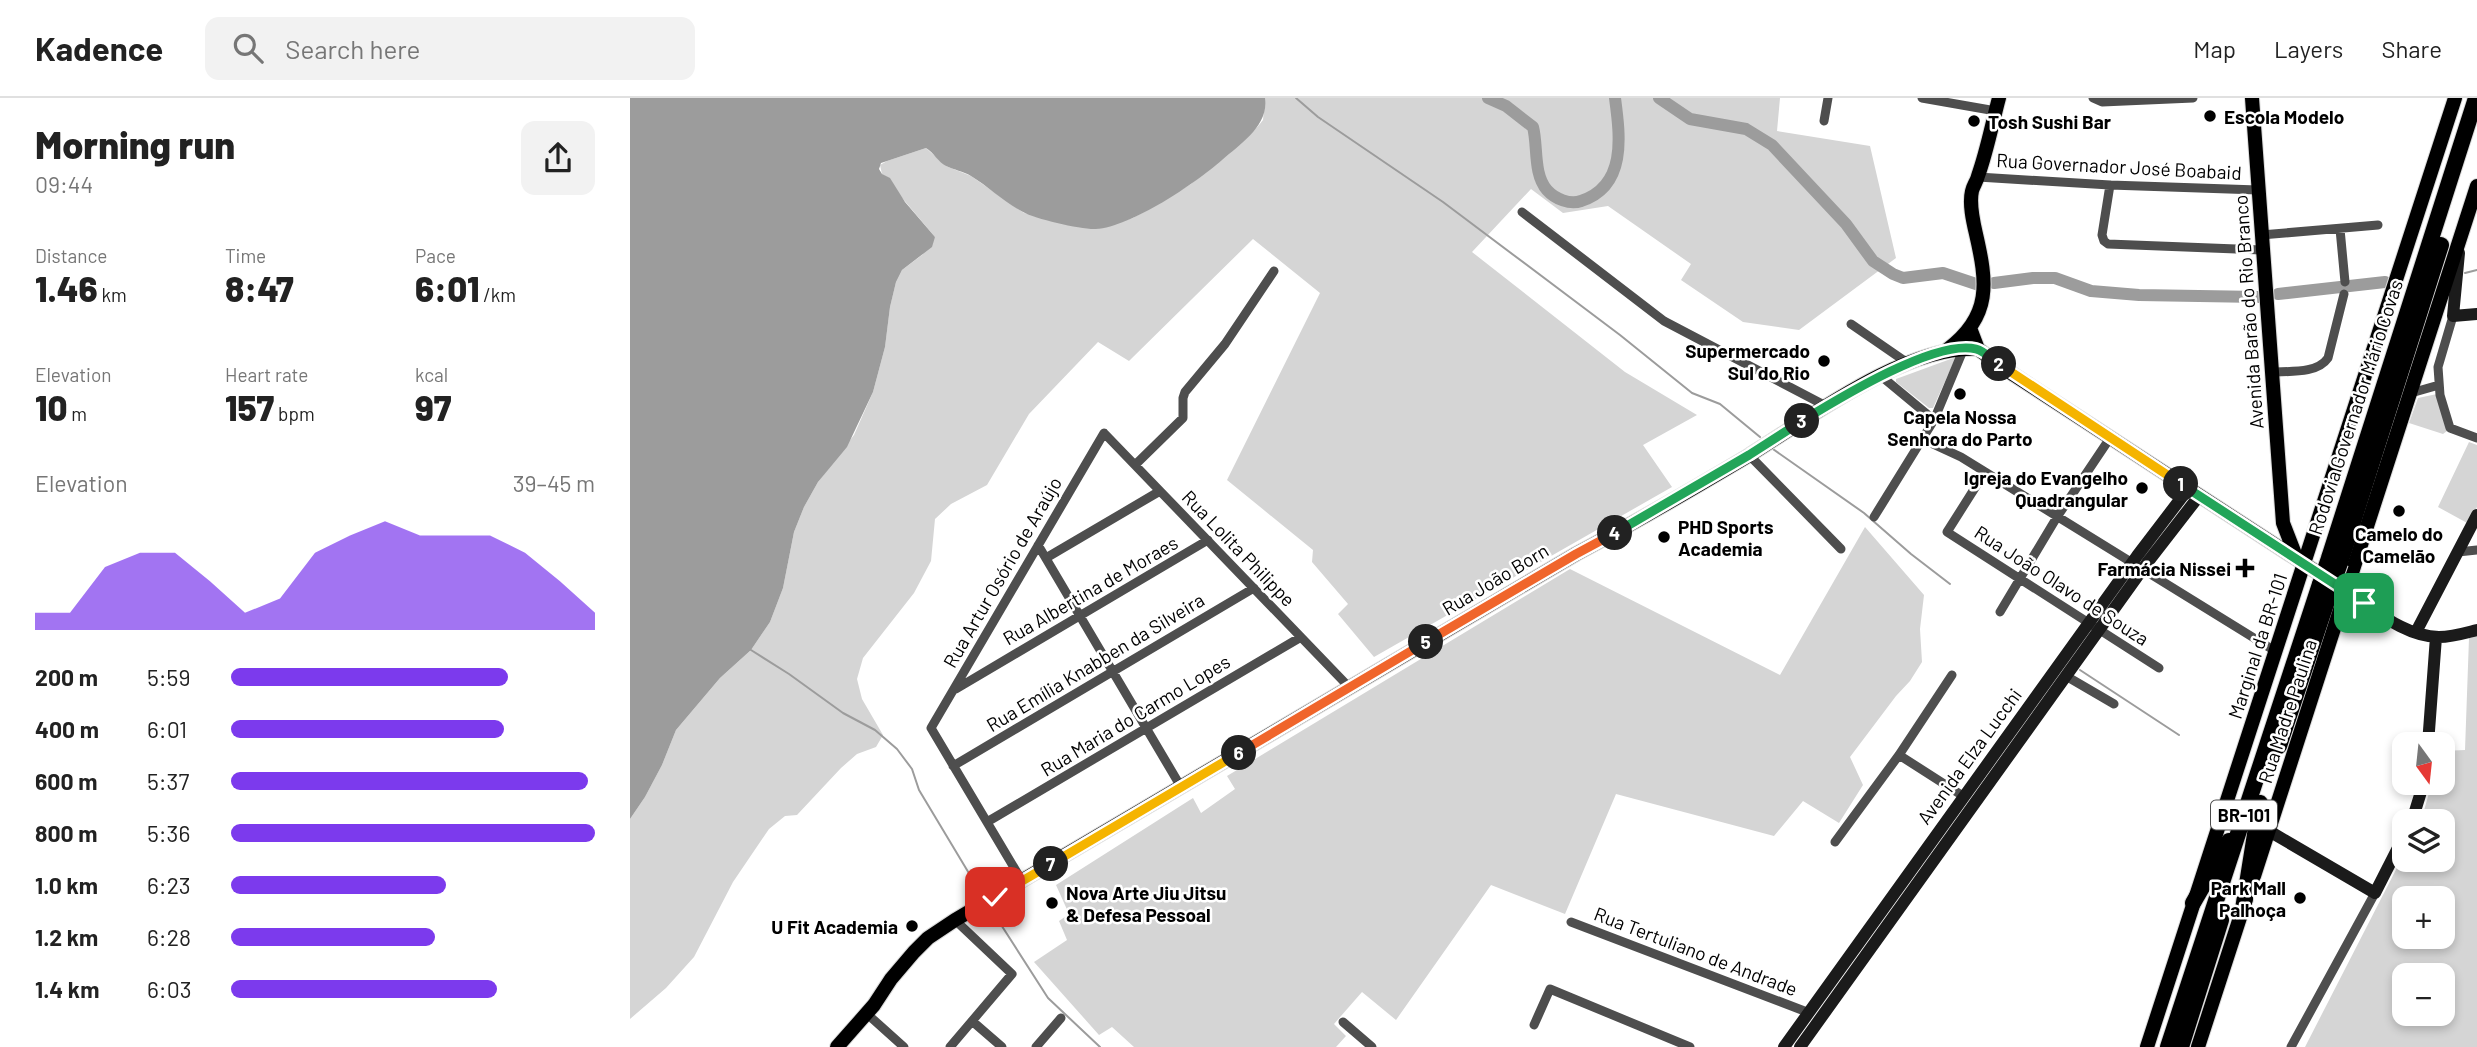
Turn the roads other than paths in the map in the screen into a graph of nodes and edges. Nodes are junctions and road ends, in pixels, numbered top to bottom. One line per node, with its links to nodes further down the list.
1 (1828, 98): 9 (street)
2 (1922, 98): 8 (street)
3 (2093, 98): 4 (street)
4 (2193, 98)
5 (2252, 98): 14 (main road, Avenida Barão do Rio Branco)
6 (2455, 98): 57 (main road, Marginal da BR-101)
7 (2476, 98): 58 (highway, Rodovia Governador Mário Covas / BR-101)
8 (1997, 105): 11 (main road)
9 (1824, 121)
10 (2477, 131): 58 (highway, Rodovia Governador Mário Covas / BR-101)
11 (1978, 177): 12 (street, Rua Governador José Boabaid); 27 (main road)
12 (2110, 185): 14 (street, Rua Governador José Boabaid); 19 (street)
13 (2477, 186): 15 (main road, Rua Madre Paulina)
14 (2258, 190): 19 (main road, Avenida Barão do Rio Branco)
15 (2474, 204): 20 (main road, Rua Madre Paulina)
16 (1522, 212): 35 (street)
17 (2378, 225): 18 (street)
18 (2340, 229): 19 (street); 22 (street)
19 (2262, 243): 31 (main road, Avenida Barão do Rio Branco)
20 (2459, 243): 25 (main road); 34 (main road, Rua Madre Paulina)
21 (1273, 271): 42 (street)
22 (2345, 282)
23 (2344, 294): 31 (street)
24 (2477, 313): 25 (main road)
25 (2453, 316): 33 (street)
26 (1851, 324): 30 (street)
27 (1970, 328): 28 (main road); 29 (main road)
28 (1948, 349): 29 (main road); 30 (main road, Rua João Born)
29 (1971, 349): 36 (street); 38 (main road)
30 (1909, 364): 32 (main road, Rua João Born)
31 (2271, 372): 49 (main road, Avenida Barão do Rio Branco)
32 (1881, 376): 35 (main road, Rua João Born); 36 (street)
33 (2439, 385): 34 (street); 39 (street)
34 (2411, 393): 62 (main road, Rua Madre Paulina)
35 (1826, 406): 41 (main road, Rua João Born)
36 (1934, 420): 40 (street)
37 (1104, 433): 42 (street, Rua Lolita Philippe); 52 (street, Rua Artur Osório de Araújo)
38 (2110, 438): 45 (main road); 48 (street)
39 (2477, 438)
40 (1922, 439): 43 (street); 47 (street)
41 (1749, 455): 53 (street); 76 (main road, Rua João Born)
42 (1135, 465): 44 (street, Rua Lolita Philippe)
43 (1985, 472): 48 (street); 60 (street, Rua João Olavo de Souza)
44 (1160, 491): 51 (street, Rua Lolita Philippe); 56 (street)
45 (2194, 493): 50 (main road); 59 (main road, Avenida Elza Lucchi)
46 (2477, 515): 55 (main road)
47 (1874, 517)
48 (2057, 517): 59 (street); 60 (street)
49 (2283, 523): 50 (main road); 57 (main road, Avenida Barão do Rio Branco)
50 (2262, 536): 57 (main road)
51 (1208, 541): 63 (street, Rua Lolita Philippe); 65 (street, Rua Albertina de Moraes)
52 (1038, 545): 56 (street); 77 (street, Rua Artur Osório de Araújo)
53 (1842, 549)
54 (2477, 550): 55 (street)
55 (2458, 552): 68 (main road)
56 (1046, 558): 65 (street)
57 (2300, 561): 61 (main road, Marginal da BR-101); 62 (main road)
58 (2334, 561): 62 (highway, Rodovia Governador Mário Covas / BR-101, bridge)
59 (2137, 566): 66 (main road, Avenida Elza Lucchi); 71 (street)
60 (2019, 579): 64 (street); 66 (street, Rua João Olavo de Souza)
61 (2299, 579): 62 (main road); 71 (main road, Marginal da BR-101)
62 (2329, 584): 68 (main road); 85 (highway, Rodovia Governador Mário Covas / BR-101); 87 (main road, Rua Madre Paulina)
63 (1254, 588): 69 (street, Rua Lolita Philippe); 73 (street, Rua Emília Knabben da Silveira)
64 (2000, 612)
65 (1080, 615): 73 (street); 77 (street, Rua Albertina de Moraes)
66 (2094, 626): 72 (street, Rua João Olavo de Souza); 75 (main road, Avenida Elza Lucchi); 84 (main road, Avenida Elza Lucchi)
67 (2477, 630): 70 (main road)
68 (2416, 632): 70 (main road)
69 (1301, 637): 76 (street, Rua Lolita Philippe); 79 (street, Rua Maria do Carmo Lopes)
70 (2436, 637): 80 (main road)
71 (2275, 651): 92 (main road, Marginal da BR-101)
72 (2160, 668)
73 (1113, 672): 79 (street); 82 (street, Rua Emília Knabben da Silveira)
74 (1952, 675): 81 (street)
75 (2066, 676): 78 (street); 97 (main road, Avenida Elza Lucchi)
76 (1349, 687): 83 (main road, Rua João Born)
77 (953, 690): 82 (street, Rua Artur Osório de Araújo)
78 (2113, 704)
79 (1146, 728): 83 (street); 86 (street, Rua Maria do Carmo Lopes)
80 (2429, 732)
81 (1899, 755): 84 (street); 88 (street)
82 (953, 766): 86 (street)
83 (1181, 787): 90 (main road, Rua João Born)
84 (1963, 796): 96 (main road, Avenida Elza Lucchi)
85 (2253, 807): 92 (highway); 93 (highway); 114 (highway, Rodovia Governador Mário Covas / BR-101); 115 (highway, Rodovia Governador Mário Covas / BR-101)
86 (987, 822): 90 (street)
87 (2269, 831): 91 (main road); 93 (main road, Rua Madre Paulina)
88 (1835, 842)
89 (2392, 860): 91 (main road)
90 (1022, 881): 94 (main road, Rua João Born)
91 (2375, 893): 117 (street)
92 (2193, 903): 113 (main road, Marginal da BR-101)
93 (2243, 909): 116 (main road, Rua Madre Paulina)
94 (955, 920): 99 (main road, Rua João Born); 101 (street)
95 (1571, 922): 98 (street, Rua Tertuliano de Andrade)
96 (1866, 931): 97 (main road); 98 (main road, Avenida Elza Lucchi)
97 (1878, 939): 112 (main road, Avenida Elza Lucchi)
98 (1807, 1012): 111 (main road, Avenida Elza Lucchi)
99 (866, 1013): 104 (main road, Rua João Born); 105 (street)
100 (1060, 1018): 108 (street)
101 (972, 1021): 106 (street); 107 (street)
102 (1343, 1021): 109 (street)
103 (1534, 1025): 110 (street)
104 (837, 1047)
105 (904, 1047)
106 (950, 1047)
107 (1002, 1047)
108 (1035, 1047)
109 (1372, 1047)
110 (1690, 1047)
111 (1784, 1047)
112 (1800, 1047)
113 (2147, 1047)
114 (2168, 1047)
115 (2180, 1047)
116 (2198, 1047)
117 (2291, 1047)

